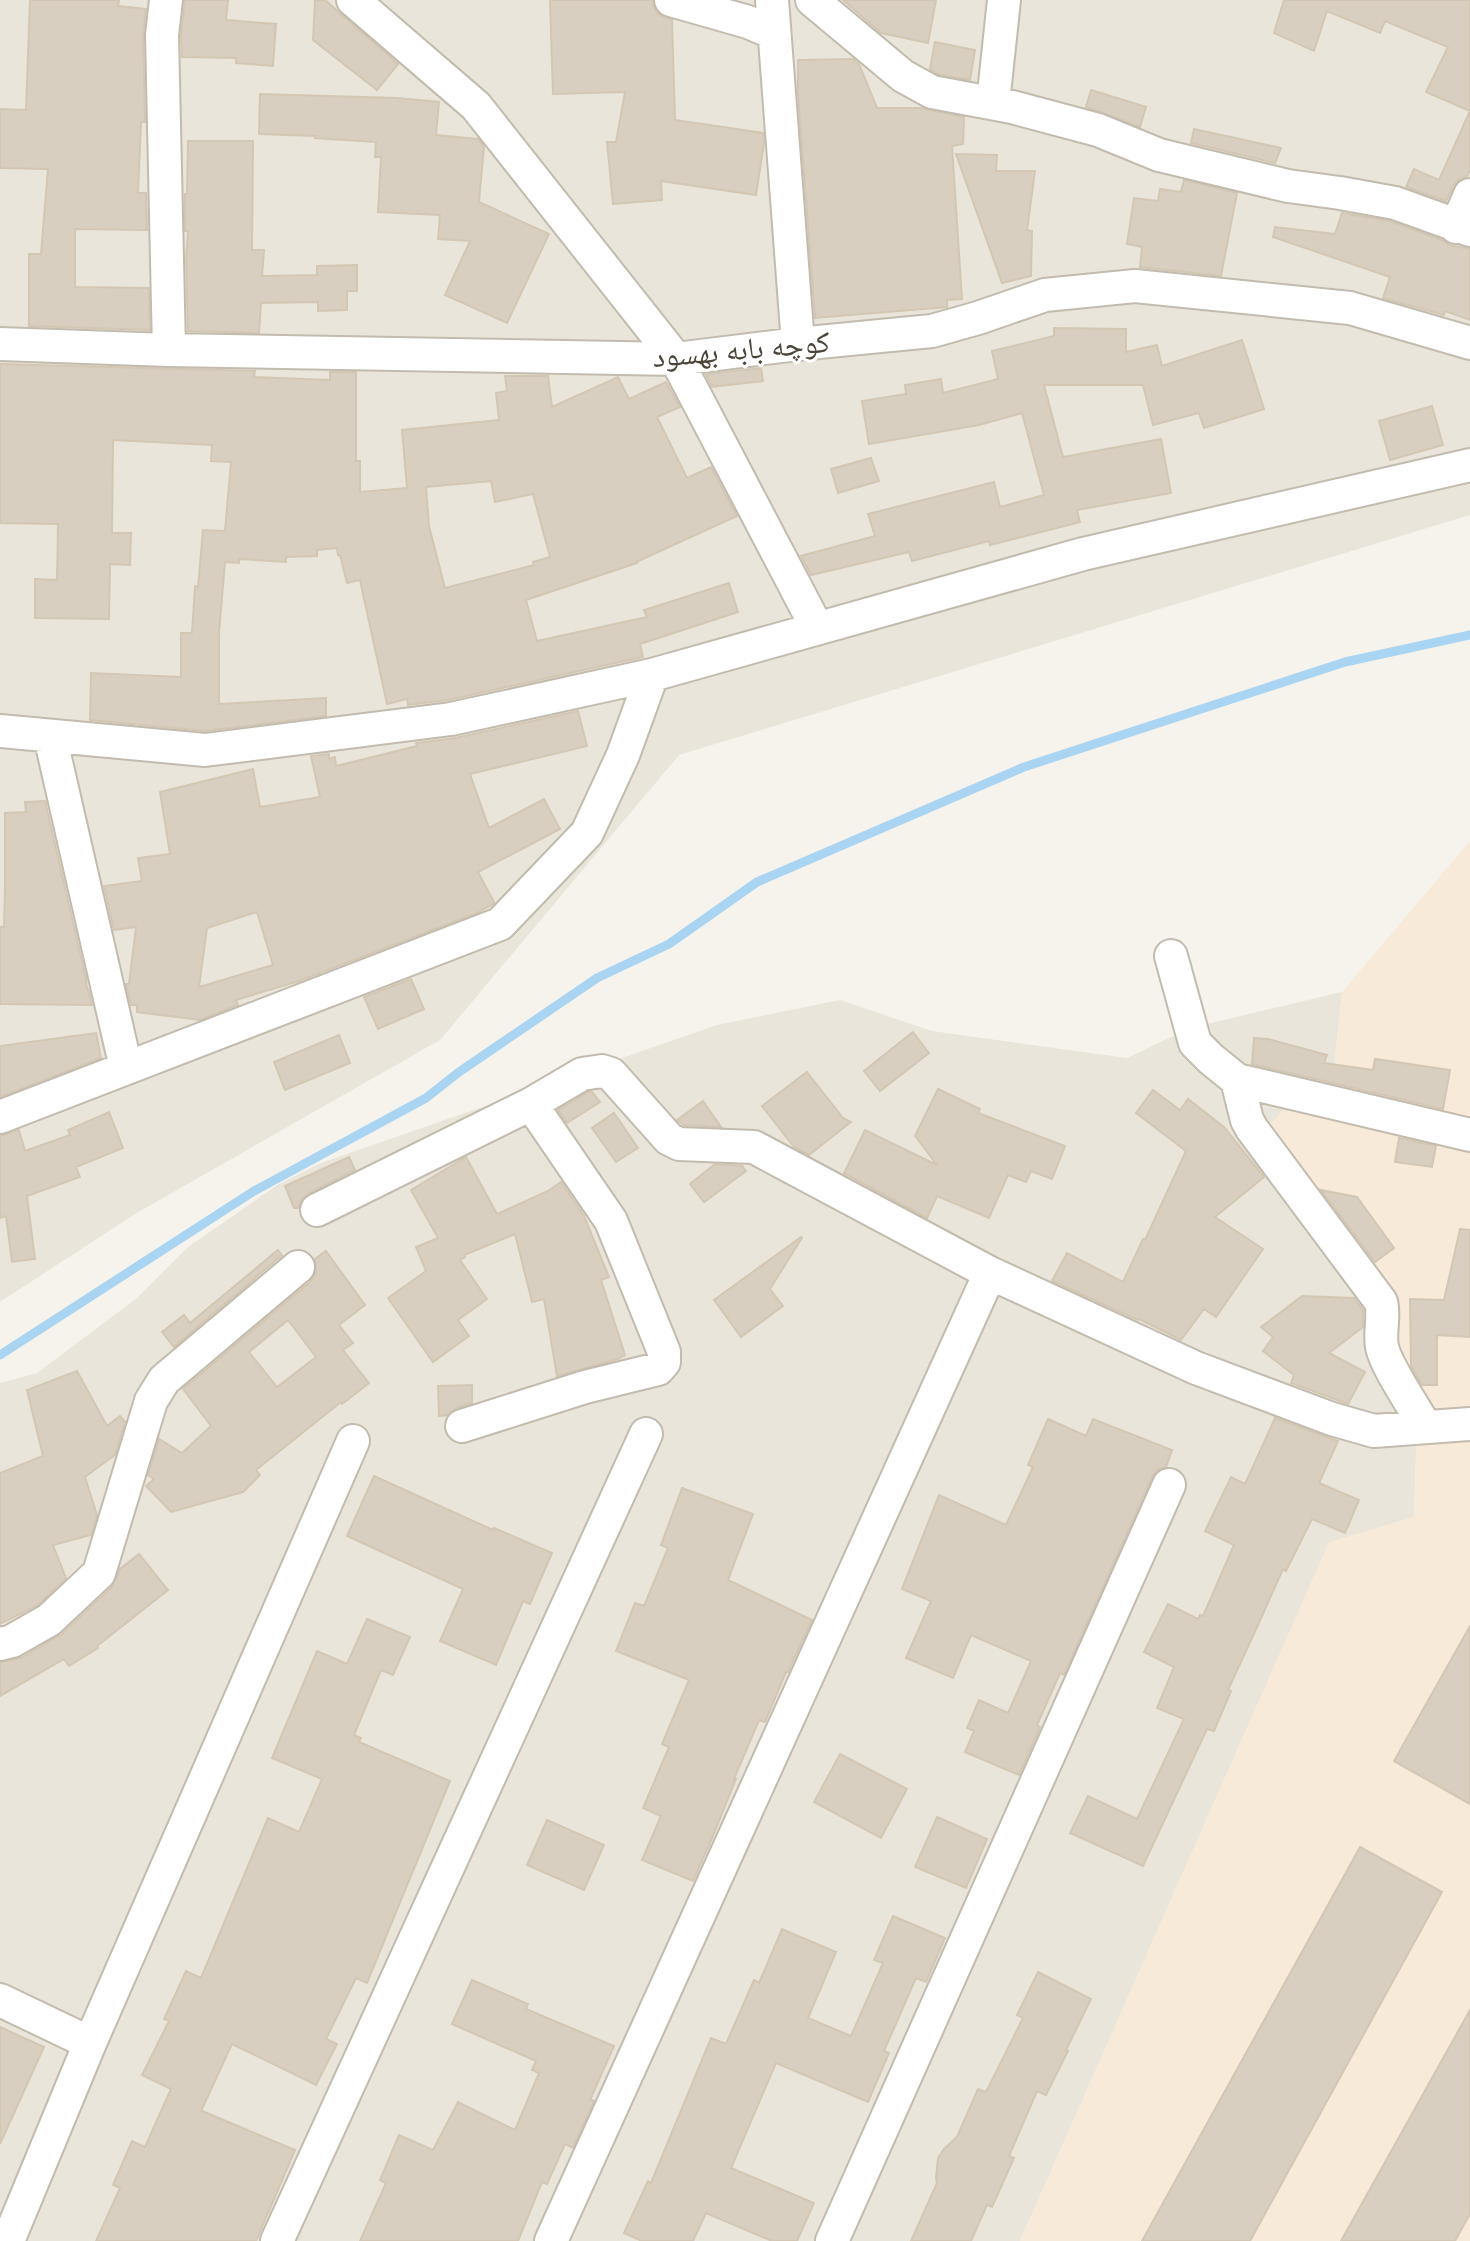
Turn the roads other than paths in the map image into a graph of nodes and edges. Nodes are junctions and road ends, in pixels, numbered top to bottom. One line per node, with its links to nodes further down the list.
1 (166, 0): 14 (street)
2 (353, 0): 15 (street)
3 (671, 0): 7 (street)
4 (772, 0): 7 (street)
5 (1004, 0): 8 (street)
6 (819, 3): 8 (street)
7 (774, 33): 13 (street)
8 (993, 103): 10 (street)
9 (1470, 195): 10 (street)
10 (1463, 229)
11 (1470, 343): 13 (street, کوچه بابه بهسود)
12 (0, 344): 14 (street, کوچه بابه بهسود)
13 (798, 344): 15 (street, کوچه بابه بهسود)
14 (169, 350): 15 (street, کوچه بابه بهسود)
15 (676, 359): 17 (street)
16 (1470, 465): 17 (street)
17 (817, 628): 18 (street)
18 (652, 675): 20 (street); 22 (street)
19 (0, 731): 20 (street)
20 (50, 736): 22 (street)
21 (1171, 956): 23 (street)
22 (126, 1068): 25 (street)
23 (1237, 1080): 26 (street); 32 (street)
24 (531, 1104): 27 (street); 29 (street); 31 (street)
25 (0, 1117)
26 (1470, 1135)
27 (317, 1210)
28 (298, 1267): 36 (street)
29 (990, 1273): 32 (street); 41 (street)
30 (1470, 1424): 32 (street)
31 (462, 1426)
32 (1425, 1426)
33 (646, 1434): 40 (street)
34 (353, 1441): 38 (street)
35 (1169, 1485): 42 (street)
36 (0, 1644)
37 (0, 2000): 38 (street)
38 (90, 2043): 39 (street)
39 (8, 2241)
40 (277, 2241)
41 (551, 2241)
42 (832, 2241)

